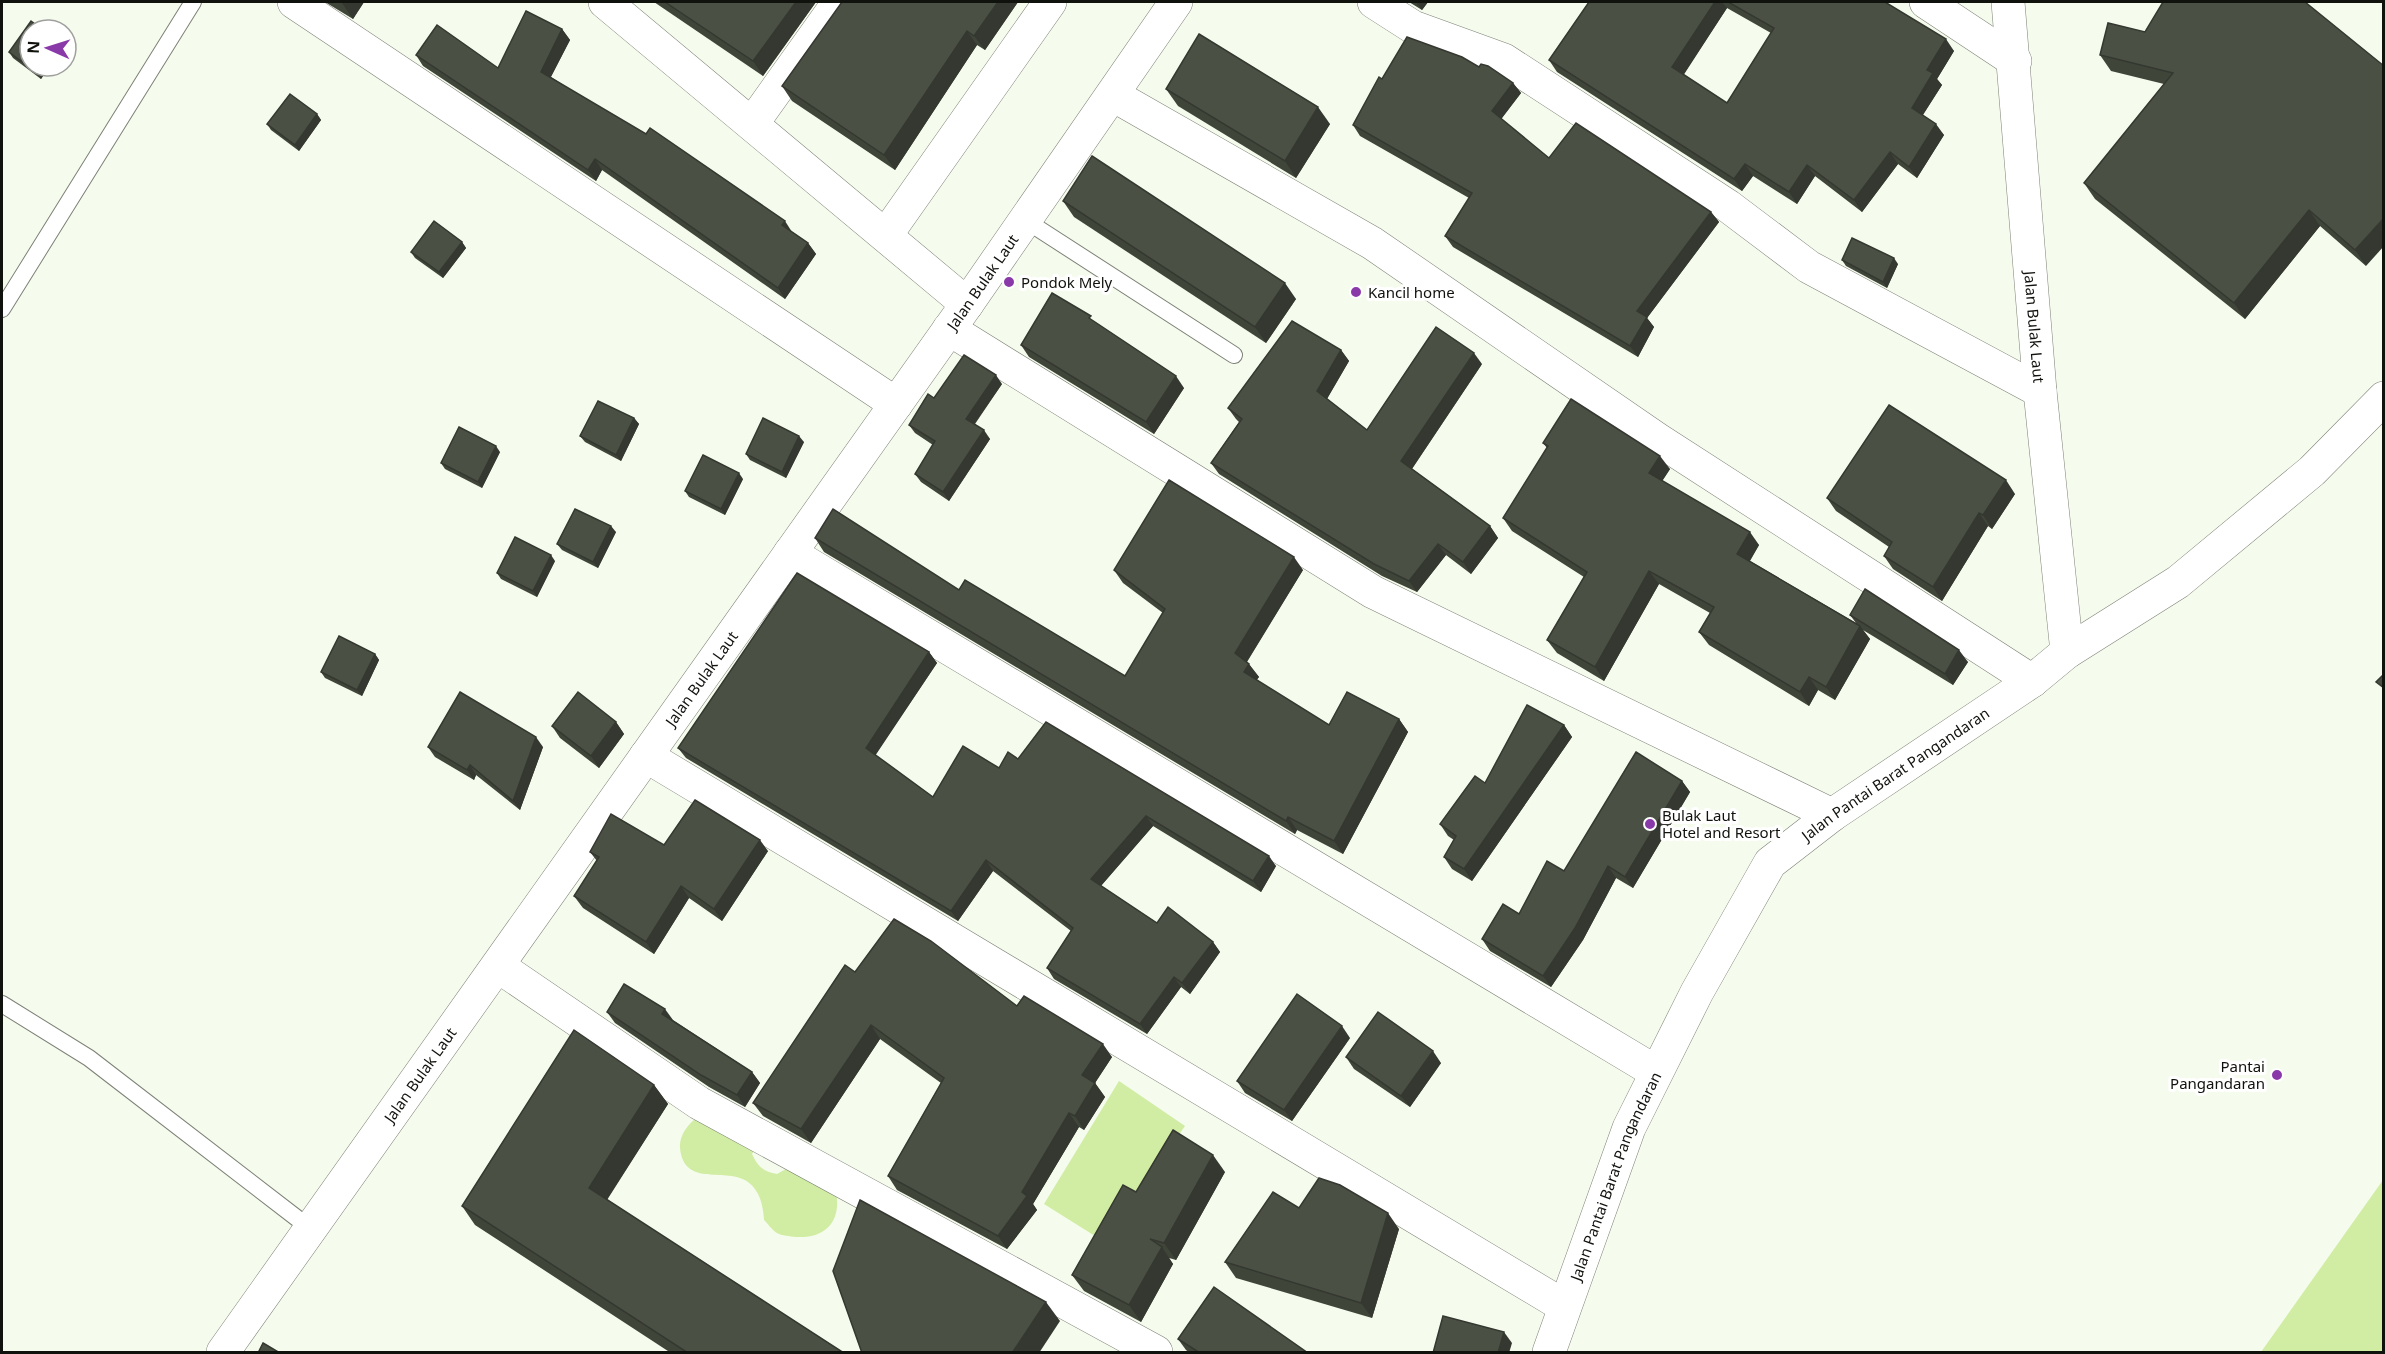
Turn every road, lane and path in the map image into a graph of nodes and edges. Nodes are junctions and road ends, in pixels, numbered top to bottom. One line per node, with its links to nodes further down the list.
1 (193, 2): 15 (lane)
2 (294, 2): 20 (street)
3 (605, 2): 12 (street)
4 (839, 2): 12 (street)
5 (1050, 2): 14 (street)
6 (1374, 2): 18 (street)
7 (1926, 2): 10 (street)
8 (2008, 2): 10 (street, Jalan Bulak Laut)
9 (1163, 6): 11 (street, Jalan Bulak Laut)
10 (2015, 61): 18 (street, Jalan Bulak Laut)
11 (1113, 95): 13 (street, Jalan Bulak Laut); 23 (street)
12 (752, 124): 14 (street)
13 (1025, 220): 16 (street, Jalan Bulak Laut); 17 (lane)
14 (886, 235): 16 (street)
15 (2, 309)
16 (958, 317): 20 (street, Jalan Bulak Laut); 25 (street)
17 (1234, 355)
18 (2040, 391): 22 (street, Jalan Bulak Laut)
19 (2384, 398): 22 (street, Jalan Pantai Barat Pangandaran)
20 (896, 404): 21 (street, Jalan Bulak Laut)
21 (790, 553): 24 (street, Jalan Bulak Laut); 28 (street)
22 (2067, 652): 23 (street, Jalan Pantai Barat Pangandaran)
23 (2032, 681): 25 (street, Jalan Pantai Barat Pangandaran)
24 (646, 756): 26 (street, Jalan Bulak Laut); 30 (street)
25 (1832, 815): 28 (street, Jalan Pantai Barat Pangandaran)
26 (498, 966): 29 (street, Jalan Bulak Laut); 32 (street)
27 (2, 1004): 29 (lane)
28 (1656, 1072): 30 (street, Jalan Pantai Barat Pangandaran)
29 (310, 1229): 31 (street, Jalan Bulak Laut)
30 (1564, 1306): 33 (street, Jalan Pantai Barat Pangandaran)
31 (223, 1353)
32 (1156, 1353)
33 (1549, 1353)

